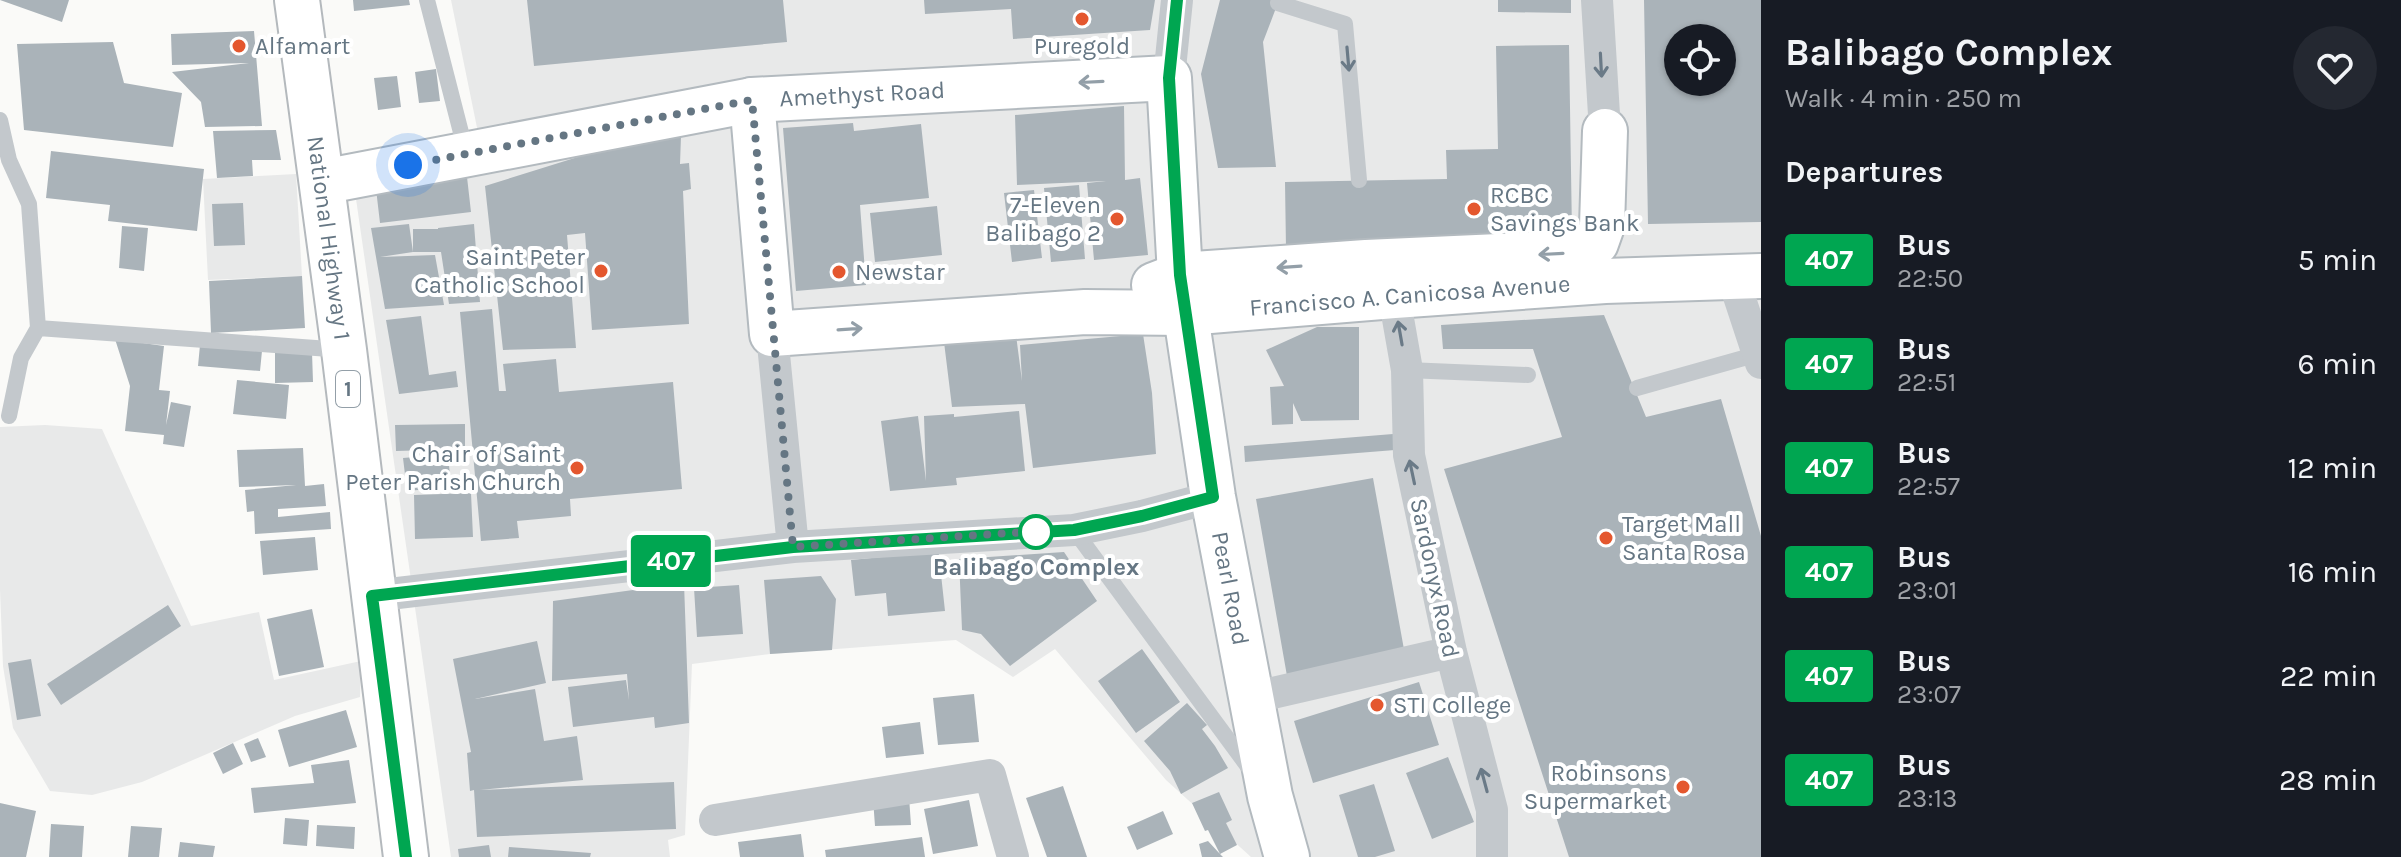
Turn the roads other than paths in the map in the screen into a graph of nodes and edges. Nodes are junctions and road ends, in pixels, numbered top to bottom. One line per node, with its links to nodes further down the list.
1 (297, 0): 12 (main road, National Highway 1 / 1)
2 (427, 0): 10 (lane)
3 (1177, 0): 6 (street)
4 (1597, 0): 9 (street, one-way to 9)
5 (1278, 3): 11 (lane, one-way to 11)
6 (1169, 78): 7 (main road, Amethyst Road, one-way to 7); 15 (main road, Pearl Road)
7 (752, 100): 10 (main road, Amethyst Road); 18 (main road)
8 (0, 120): 17 (lane)
9 (1605, 131): 14 (main road); 15 (main road, Francisco A. Canicosa Avenue, one-way to 15)
10 (466, 154): 12 (main road, Amethyst Road)
11 (1359, 180)
12 (322, 182): 19 (main road, National Highway 1 / 1)
13 (1747, 277): 14 (main road, Francisco A. Canicosa Avenue); 20 (street)
14 (1676, 280): 16 (main road, Francisco A. Canicosa Avenue)
15 (1183, 294): 16 (main road, Francisco A. Canicosa Avenue); 18 (main road, Francisco A. Canicosa Avenue, one-way to 15); 25 (main road, Pearl Road)
16 (1394, 296): 21 (street, Sardonyx Road, one-way to 16)
17 (38, 328): 19 (lane); 24 (lane)
18 (772, 334): 27 (street)
19 (344, 350): 28 (main road, National Highway 1 / 1)
20 (1760, 359): 23 (lane)
21 (1407, 370): 22 (lane); 29 (street, Sardonyx Road, one-way to 21)
22 (1528, 375)
23 (1637, 388)
24 (9, 416)
25 (1213, 497): 26 (street); 30 (main road, Pearl Road)
26 (1074, 530): 27 (street); 31 (lane)
27 (793, 547): 28 (street)
28 (372, 596): 33 (main road, National Highway 1 / 1)
29 (1451, 652): 30 (street); 36 (street, Sardonyx Road, one-way to 29)
30 (1251, 698): 31 (main road, Pearl Road)
31 (1270, 796): 35 (main road, Pearl Road)
32 (715, 820): 34 (street)
33 (406, 857)
34 (1013, 857)
35 (1287, 857)
36 (1492, 857)

